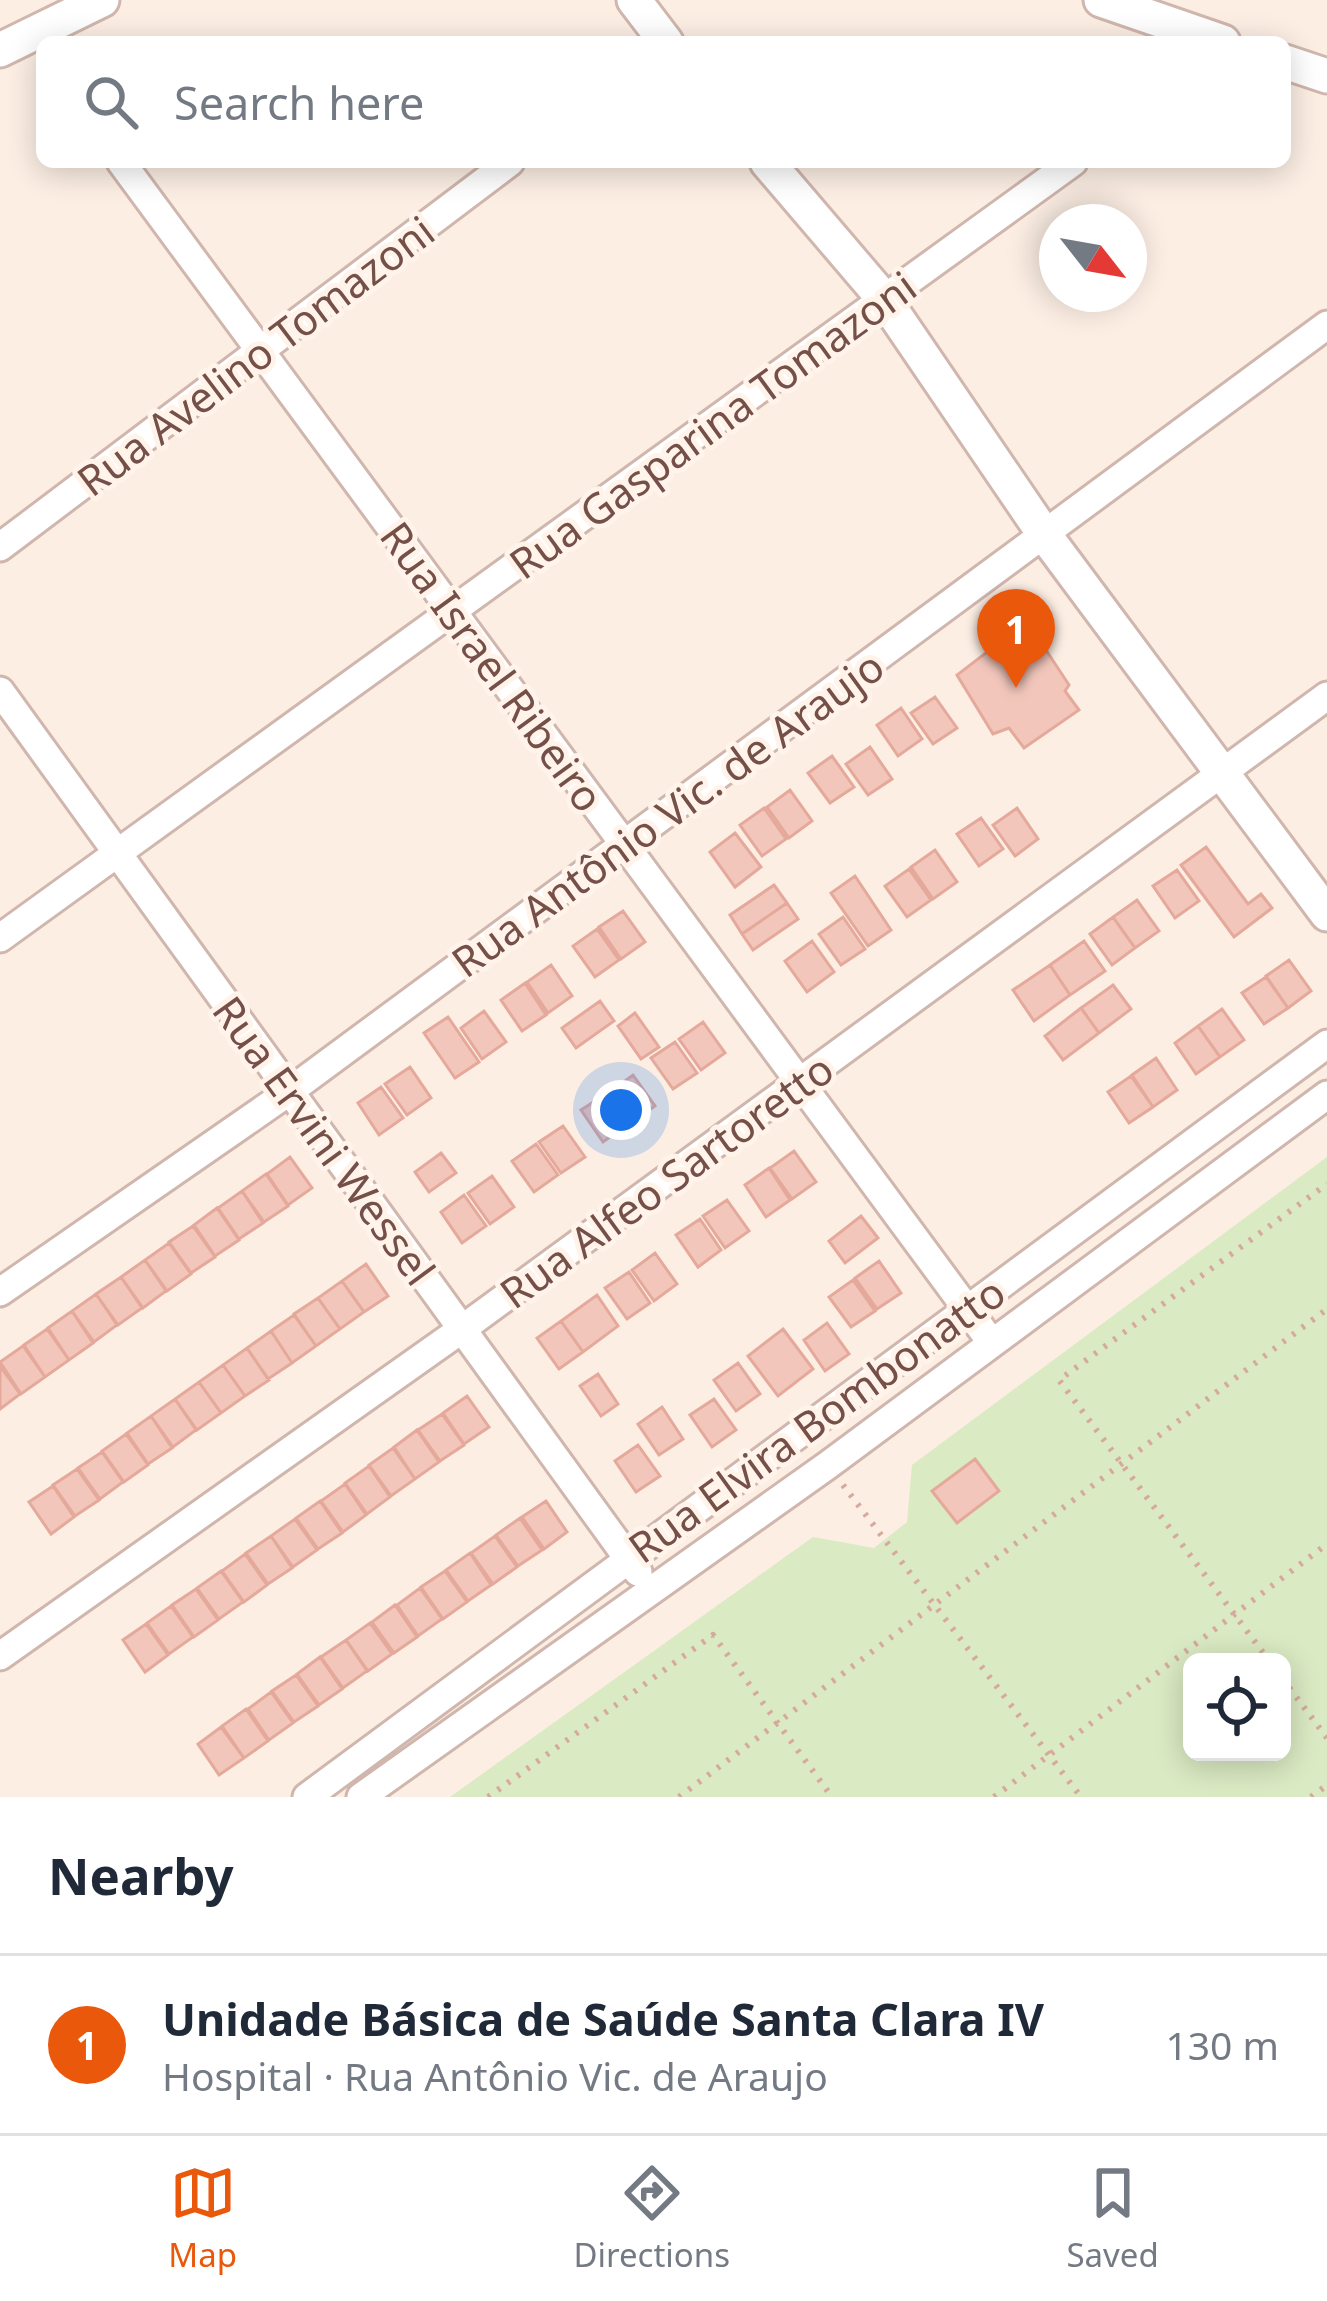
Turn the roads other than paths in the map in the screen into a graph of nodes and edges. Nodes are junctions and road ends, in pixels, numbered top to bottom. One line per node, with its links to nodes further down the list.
1 (102, 0): 4 (street)
2 (634, 0): 5 (street)
3 (1102, 0): 6 (street)
4 (44, 36)
5 (661, 36)
6 (1206, 36)
7 (1291, 64): 8 (street)
8 (1327, 76)
9 (125, 168): 15 (street, Rua Israel Ribeiro)
10 (502, 168): 15 (street, Rua Avelino Tomazoni)
11 (772, 168): 13 (street)
12 (1065, 168): 13 (street, Rua Gasparina Tomazoni)
13 (884, 299): 16 (street); 18 (street, Rua Gasparina Tomazoni)
14 (1327, 325): 16 (street, Rua Antônio Vic. de Araujo)
15 (262, 352): 17 (street, Rua Avelino Tomazoni); 18 (street, Rua Israel Ribeiro)
16 (1044, 534): 21 (street); 22 (street, Rua Antônio Vic. de Araujo)
17 (0, 547)
18 (452, 611): 22 (street, Rua Israel Ribeiro); 23 (street, Rua Gasparina Tomazoni)
19 (0, 691): 23 (street, Rua Ervini Wessel)
20 (1327, 696): 21 (street, Rua Alfeo Sartoretto)
21 (1223, 772): 24 (street); 27 (street, Rua Alfeo Sartoretto)
22 (624, 844): 27 (street, Rua Israel Ribeiro); 28 (street, Rua Antônio Vic. de Araujo)
23 (118, 853): 25 (street, Rua Gasparina Tomazoni); 28 (street, Rua Ervini Wessel)
24 (1327, 914)
25 (0, 938)
26 (1327, 1044): 31 (street, Rua Elvira Bombonatto)
27 (800, 1082): 31 (street, Rua Israel Ribeiro); 32 (street, Rua Alfeo Sartoretto)
28 (290, 1091): 30 (street, Rua Antônio Vic. de Araujo); 32 (street, Rua Ervini Wessel)
29 (1327, 1095): 33 (street, Rua Elvira Bombonatto)
30 (0, 1292)
31 (966, 1308): 33 (street, Rua Israel Ribeiro); 34 (street, Rua Elvira Bombonatto)
32 (462, 1329): 36 (street, Rua Ervini Wessel); 38 (street, Rua Alfeo Sartoretto)
33 (992, 1343): 35 (street, Rua Elvira Bombonatto)
34 (802, 1429): 35 (street); 36 (street, Rua Elvira Bombonatto)
35 (828, 1465): 37 (street, Rua Elvira Bombonatto)
36 (628, 1558): 37 (street, Rua Ervini Wessel); 39 (street, Rua Elvira Bombonatto)
37 (649, 1590): 40 (street, Rua Elvira Bombonatto)
38 (0, 1656)
39 (308, 1797)
40 (361, 1797)

